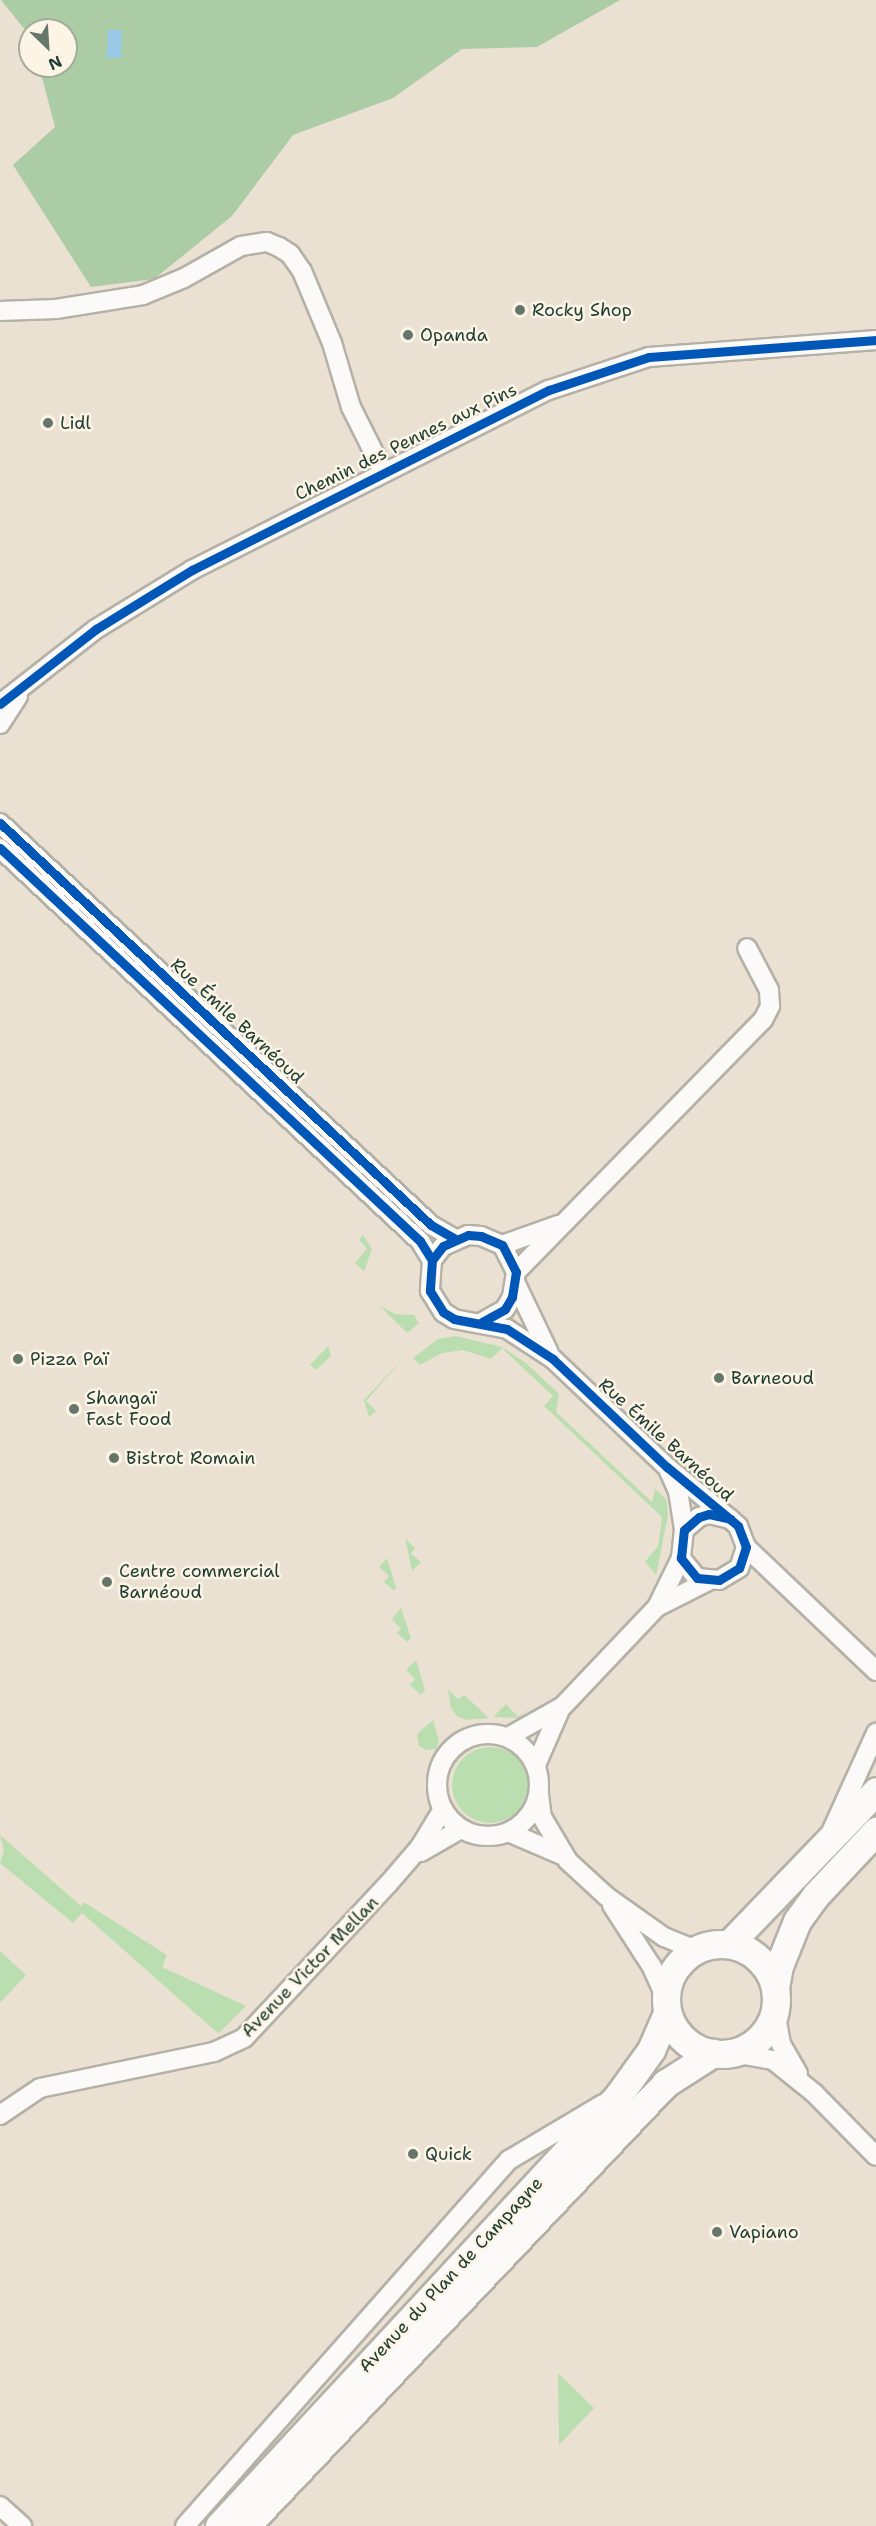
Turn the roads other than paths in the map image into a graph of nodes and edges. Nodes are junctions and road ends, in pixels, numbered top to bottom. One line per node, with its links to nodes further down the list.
1 (0, 311): 3 (street)
2 (876, 340): 3 (street, Chemin des Pennes aux Pins)
3 (383, 471): 4 (street, Chemin des Pennes aux Pins)
4 (21, 692): 5 (street, Chemin des Pennes aux Pins); 6 (street, Chemin des Pennes aux Pins)
5 (0, 704)
6 (0, 724)
7 (0, 823): 11 (street, Rue Émile Barnéoud)
8 (0, 848): 13 (street, Rue Émile Barnéoud)
9 (747, 948): 10 (street)
10 (563, 1224): 12 (street); 14 (street)
11 (455, 1239): 12 (street); 13 (street)
12 (502, 1245): 14 (street, Rue Émile Barnéoud)
13 (432, 1260): 15 (street, Rue Émile Barnéoud)
14 (516, 1278): 15 (street); 16 (street, Rue Émile Barnéoud)
15 (482, 1322): 16 (street, Rue Émile Barnéoud)
16 (553, 1359): 17 (street, Rue Émile Barnéoud)
17 (667, 1467): 18 (street, Rue Émile Barnéoud); 19 (street, Rue Émile Barnéoud)
18 (730, 1519): 19 (street, Rue Émile Barnéoud); 20 (street)
19 (684, 1530): 21 (street, Rue Émile Barnéoud)
20 (746, 1547): 22 (street); 24 (street)
21 (681, 1558): 22 (street); 23 (street)
22 (708, 1581): 23 (street)
23 (657, 1607): 25 (street)
24 (876, 1671)
25 (563, 1706): 27 (street); 28 (street)
26 (876, 1733): 35 (street)
27 (508, 1737): 28 (street); 31 (street)
28 (536, 1766): 30 (street)
29 (876, 1791): 35 (main road)
30 (539, 1794): 34 (street); 36 (street)
31 (443, 1809): 32 (street); 37 (street, Avenue Victor Mellan)
32 (462, 1829): 34 (street); 37 (street, Avenue Victor Mellan)
33 (876, 1831): 41 (main road)
34 (508, 1832): 36 (street)
35 (825, 1846): 39 (main road)
36 (563, 1855): 38 (street)
37 (406, 1864): 46 (street, Avenue Victor Mellan)
38 (606, 1896): 40 (street); 42 (street)
39 (729, 1944): 40 (main road); 41 (main road)
40 (696, 1950): 42 (main road)
41 (775, 1999): 43 (main road); 44 (street)
42 (666, 2006): 43 (main road); 45 (main road, Avenue du Plan de Campagne)
43 (723, 2053): 44 (street); 52 (main road, Avenue du Plan de Campagne)
44 (814, 2093): 47 (street)
45 (618, 2096): 50 (street); 51 (main road, Avenue du Plan de Campagne)
46 (0, 2115)
47 (876, 2156)
48 (0, 2506): 49 (street)
49 (22, 2526)
50 (185, 2526)
51 (219, 2526)
52 (246, 2526)

